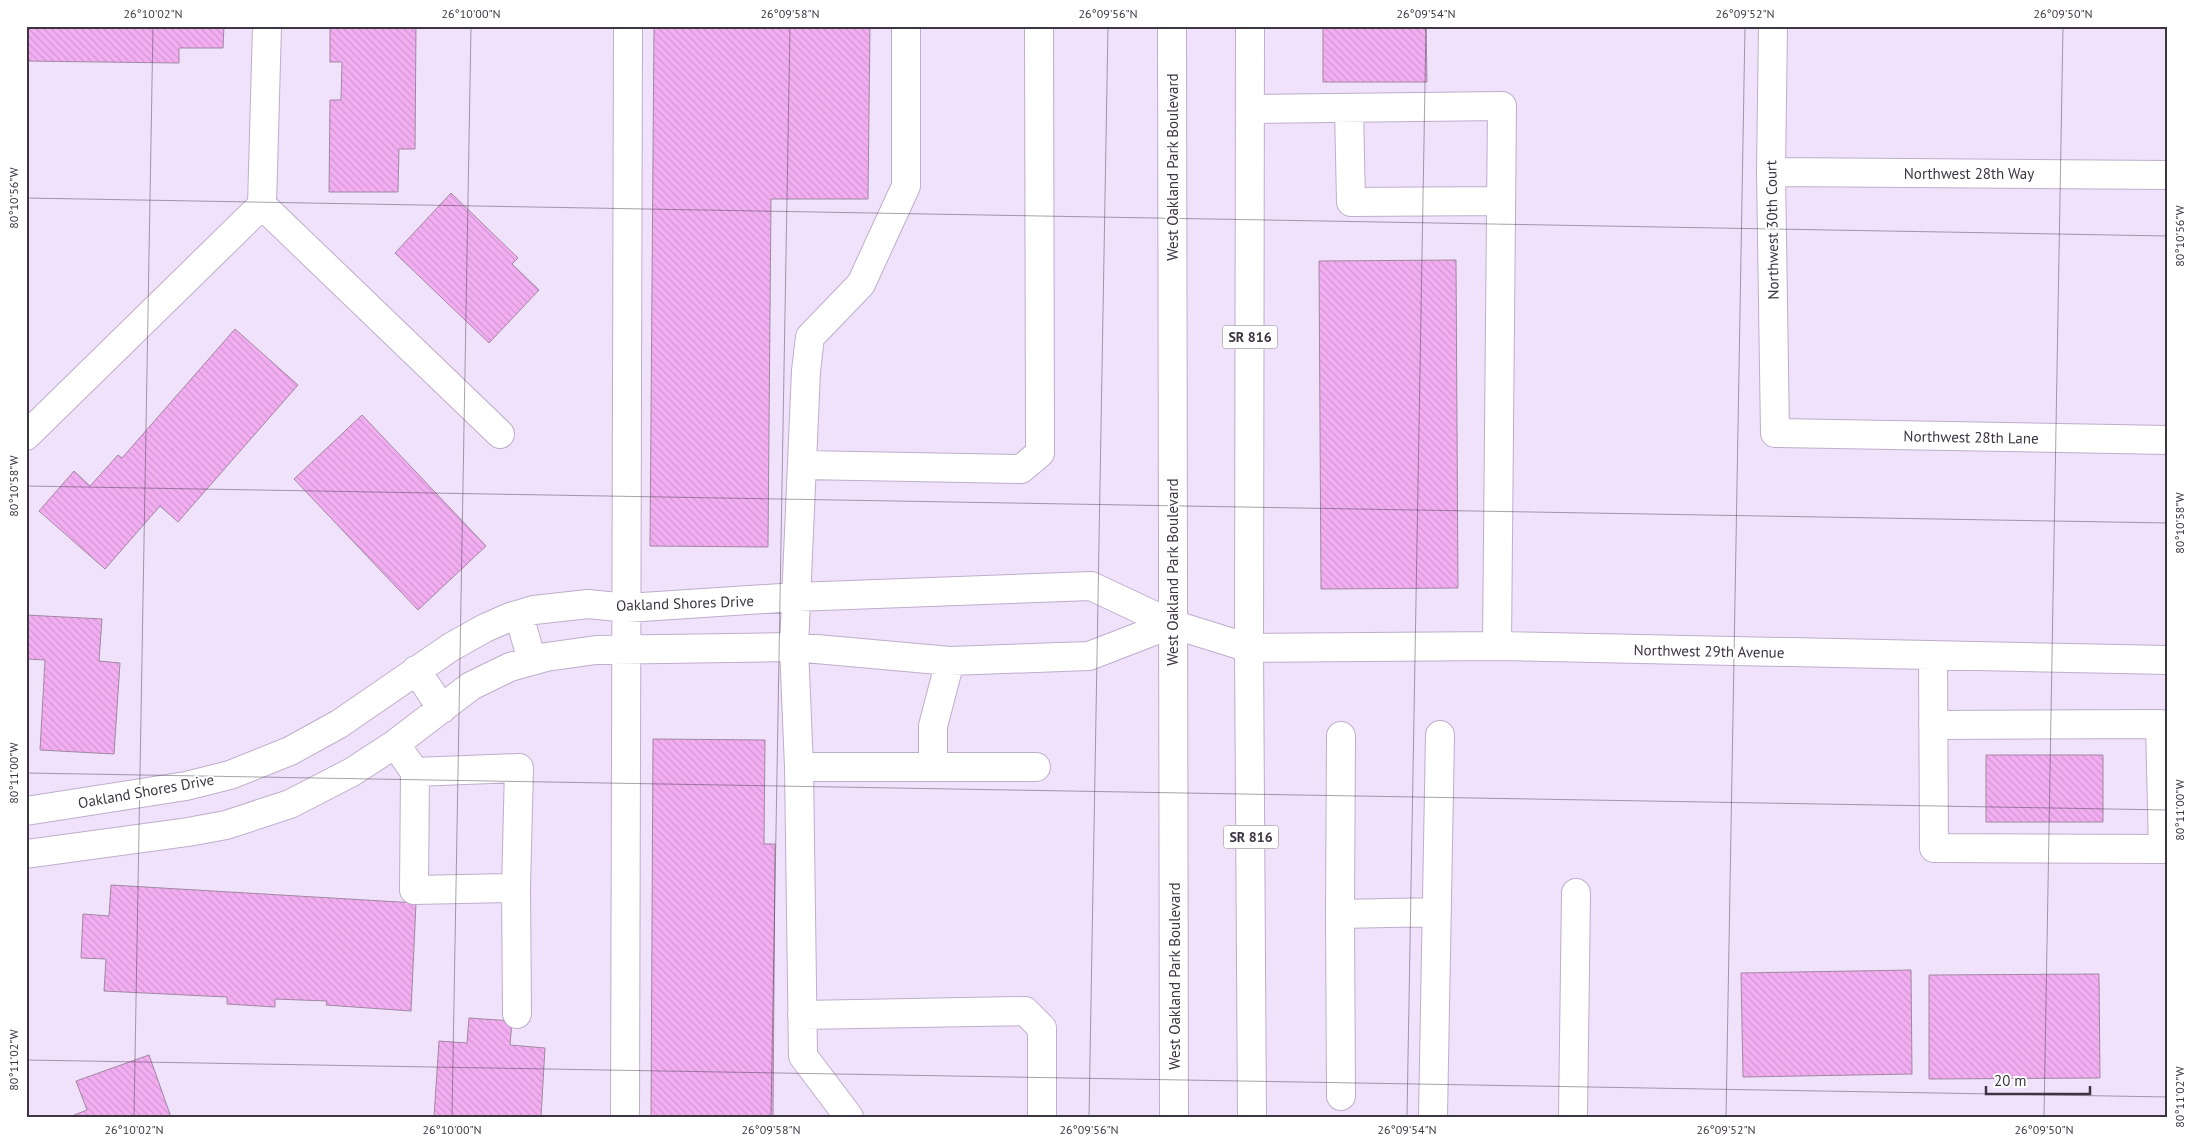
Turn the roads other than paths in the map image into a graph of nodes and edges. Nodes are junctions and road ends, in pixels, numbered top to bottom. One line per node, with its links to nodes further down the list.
1 (267, 26): 13 (street)
2 (628, 26): 20 (street)
3 (906, 26): 18 (street)
4 (1039, 26): 18 (street)
5 (1172, 26): 22 (street, West Oakland Park Boulevard)
6 (1250, 26): 9 (street, SR 816)
7 (1773, 26): 10 (street, Northwest 30th Court)
8 (1349, 109): 9 (street); 12 (street); 12 (street)
9 (1250, 110): 25 (street, SR 816)
10 (1770, 172): 11 (street, Northwest 28th Way); 15 (street, Northwest 30th Court)
11 (2168, 175)
12 (1501, 201): 23 (street)
13 (262, 205): 14 (street); 16 (street)
14 (500, 434)
15 (1775, 434): 17 (street, Northwest 28th Lane)
16 (26, 436)
17 (2168, 440)
18 (803, 465): 19 (street)
19 (796, 597): 20 (street, Oakland Shores Drive); 22 (street, Oakland Shores Drive); 24 (street)
20 (627, 608): 21 (street, Oakland Shores Drive); 26 (street)
21 (519, 615): 28 (street); 31 (street, Oakland Shores Drive)
22 (1172, 624): 25 (street, Oakland Shores Drive); 30 (street); 54 (street, West Oakland Park Boulevard)
23 (1497, 646): 25 (street, Northwest 29th Avenue); 27 (street, Northwest 29th Avenue)
24 (794, 647): 26 (street); 30 (street); 38 (street)
25 (1249, 648): 55 (street, SR 816)
26 (627, 650): 28 (street); 51 (street)
27 (1933, 656): 29 (street, Northwest 29th Avenue); 33 (street)
28 (532, 660): 32 (street)
29 (2168, 660)
30 (950, 661): 39 (street)
31 (416, 670): 32 (street); 41 (street, Oakland Shores Drive)
32 (442, 709): 36 (street)
33 (1933, 725): 42 (street); 42 (street)
34 (1440, 735): 46 (street)
35 (1341, 736): 47 (street)
36 (395, 744): 40 (street); 43 (street)
37 (1036, 766): 39 (street)
38 (799, 767): 39 (street); 49 (street)
39 (933, 767)
40 (415, 772): 44 (street); 44 (street)
41 (26, 811)
42 (2165, 849)
43 (26, 854)
44 (516, 888): 48 (street)
45 (1576, 893): 57 (street)
46 (1437, 912): 47 (street); 56 (street)
47 (1340, 914): 50 (street)
48 (517, 1014)
49 (802, 1015): 52 (street); 53 (street)
50 (1341, 1096)
51 (625, 1117)
52 (849, 1117)
53 (1042, 1117)
54 (1174, 1117)
55 (1252, 1117)
56 (1433, 1117)
57 (1574, 1117)

